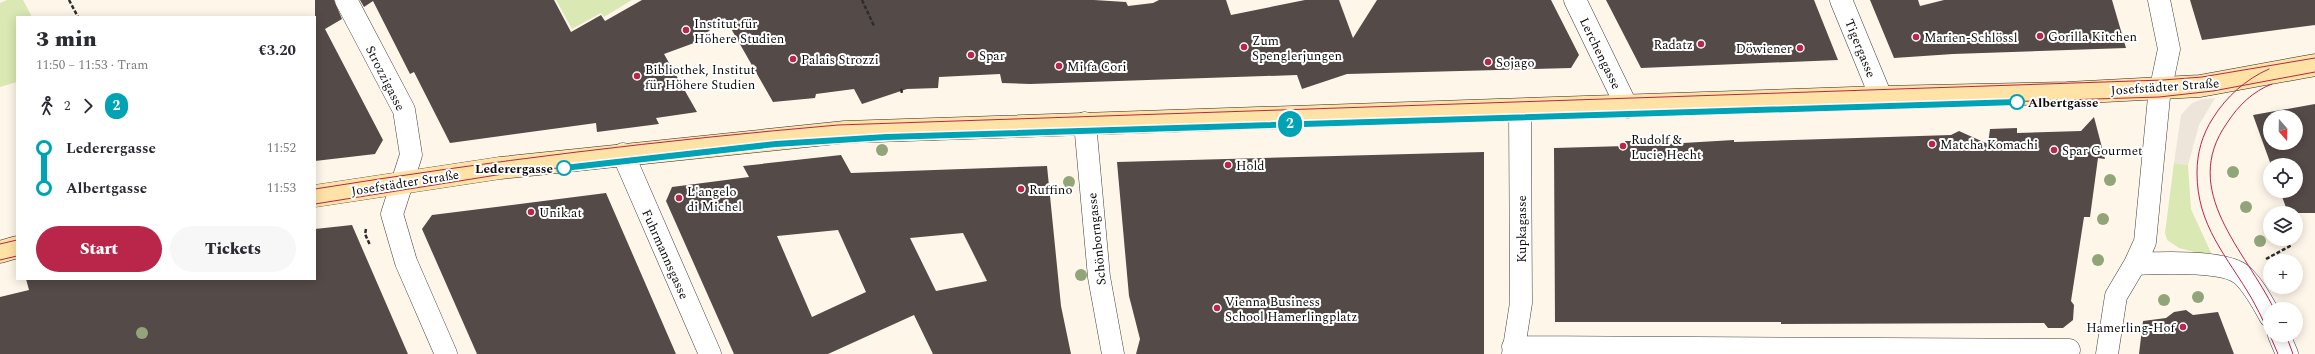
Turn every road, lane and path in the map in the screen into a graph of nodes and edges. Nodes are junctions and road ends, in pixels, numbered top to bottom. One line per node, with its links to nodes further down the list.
1 (69, 0): 7 (path)
2 (346, 0): 18 (street, Strozzigasse)
3 (862, 0): 8 (path)
4 (1575, 0): 14 (street, Lerchengasse)
5 (1841, 0): 13 (street, Tigergasse)
6 (2158, 0): 10 (street)
7 (77, 16)
8 (874, 26)
9 (2315, 65): 10 (street, Josefstädter Straße)
10 (2161, 88): 13 (street, Josefstädter Straße); 22 (street)
11 (901, 89): 12 (path)
12 (902, 93)
13 (1881, 97): 14 (street, Josefstädter Straße)
14 (1627, 107): 15 (street, Josefstädter Straße)
15 (1520, 110): 16 (street, Josefstädter Straße); 25 (street, Kupkagasse)
16 (1085, 123): 17 (street, Josefstädter Straße); 30 (street, Schönborngasse)
17 (623, 154): 18 (street, Josefstädter Straße); 29 (street, Fuhrmannsgasse)
18 (402, 183): 19 (street, Josefstädter Straße); 28 (street)
19 (316, 196)
20 (16, 247): 21 (street)
21 (0, 252)
22 (2135, 264): 23 (street); 27 (street)
23 (2263, 303)
24 (2282, 342): 31 (street)
25 (1513, 350): 26 (street)
26 (2069, 350)
27 (2107, 353)
28 (446, 354)
29 (710, 354)
30 (1113, 354)
31 (2286, 354)

